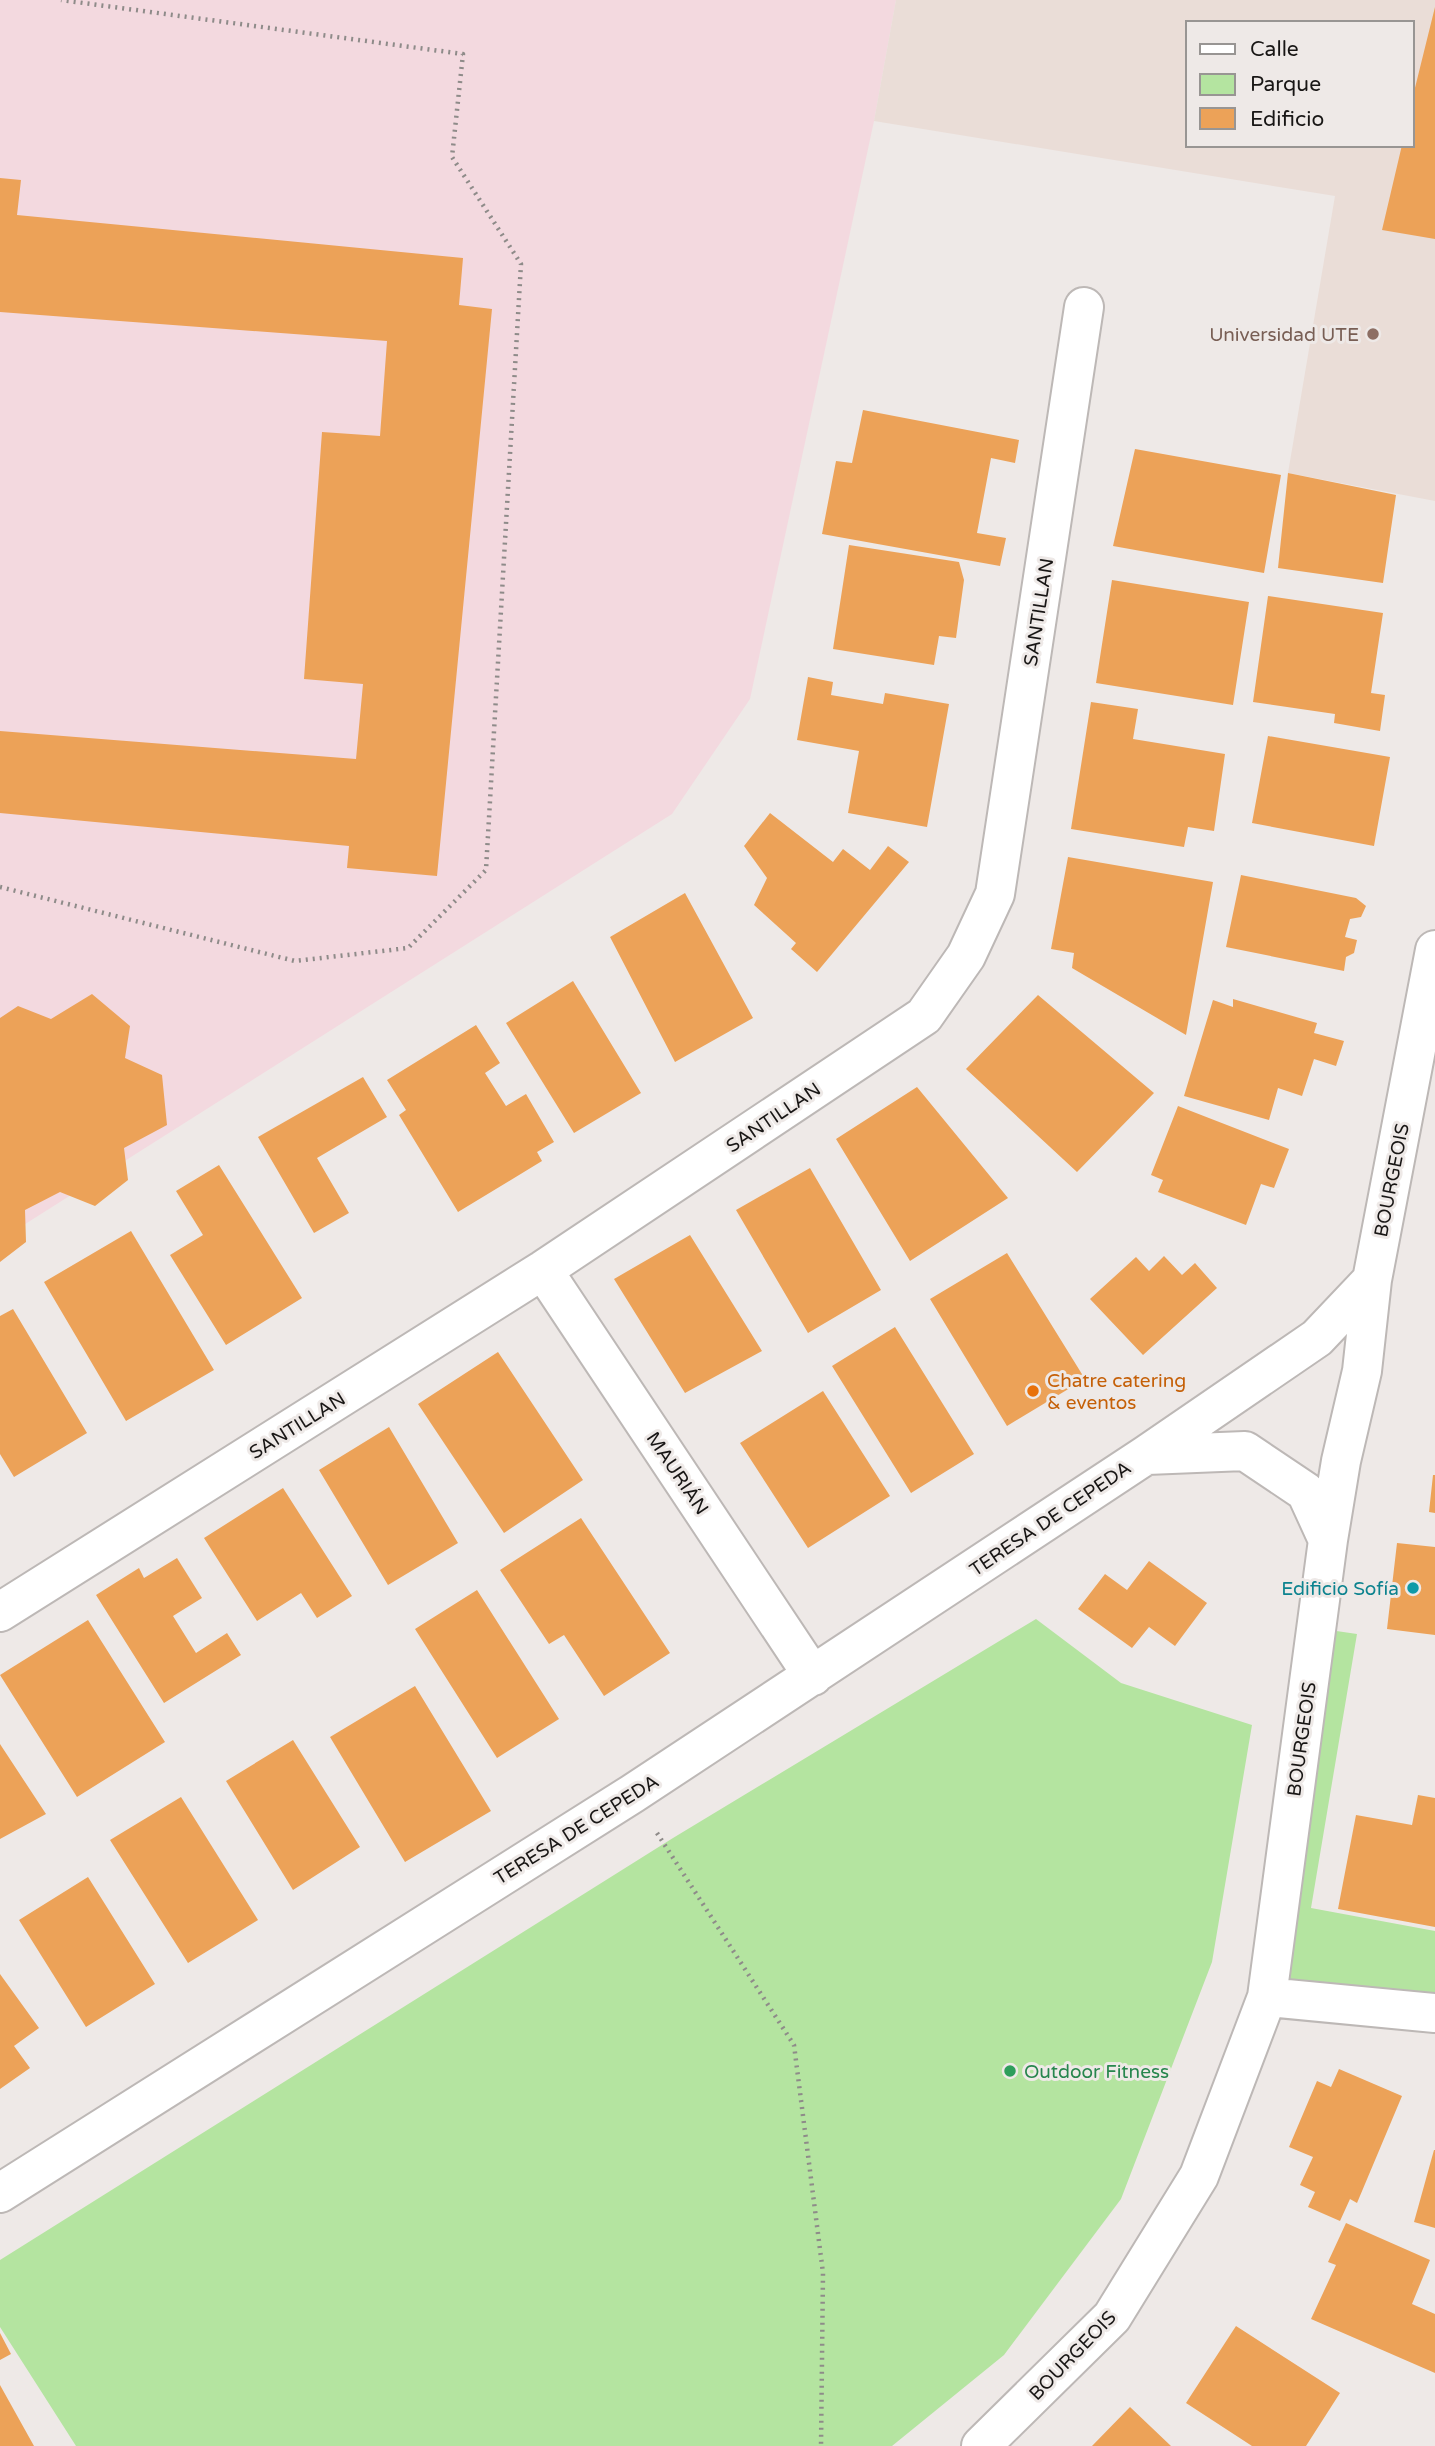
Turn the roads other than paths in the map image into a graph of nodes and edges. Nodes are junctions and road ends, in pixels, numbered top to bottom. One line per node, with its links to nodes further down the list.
1 (1084, 307): 3 (street, SANTILLAN)
2 (1435, 950): 4 (street, BOURGEOIS)
3 (543, 1270): 7 (street, SANTILLAN); 8 (street, MAURIÁN)
4 (1372, 1280): 5 (street, TERESA DE CEPEDA); 6 (street, BOURGEOIS)
5 (1146, 1455): 6 (street, TERESA DE CEPEDA); 8 (street, TERESA DE CEPEDA)
6 (1328, 1540): 9 (street, BOURGEOIS)
7 (0, 1612)
8 (813, 1676): 11 (street, TERESA DE CEPEDA)
9 (1267, 1997): 10 (street); 12 (street, BOURGEOIS)
10 (1435, 2012)
11 (0, 2193)
12 (981, 2446)

